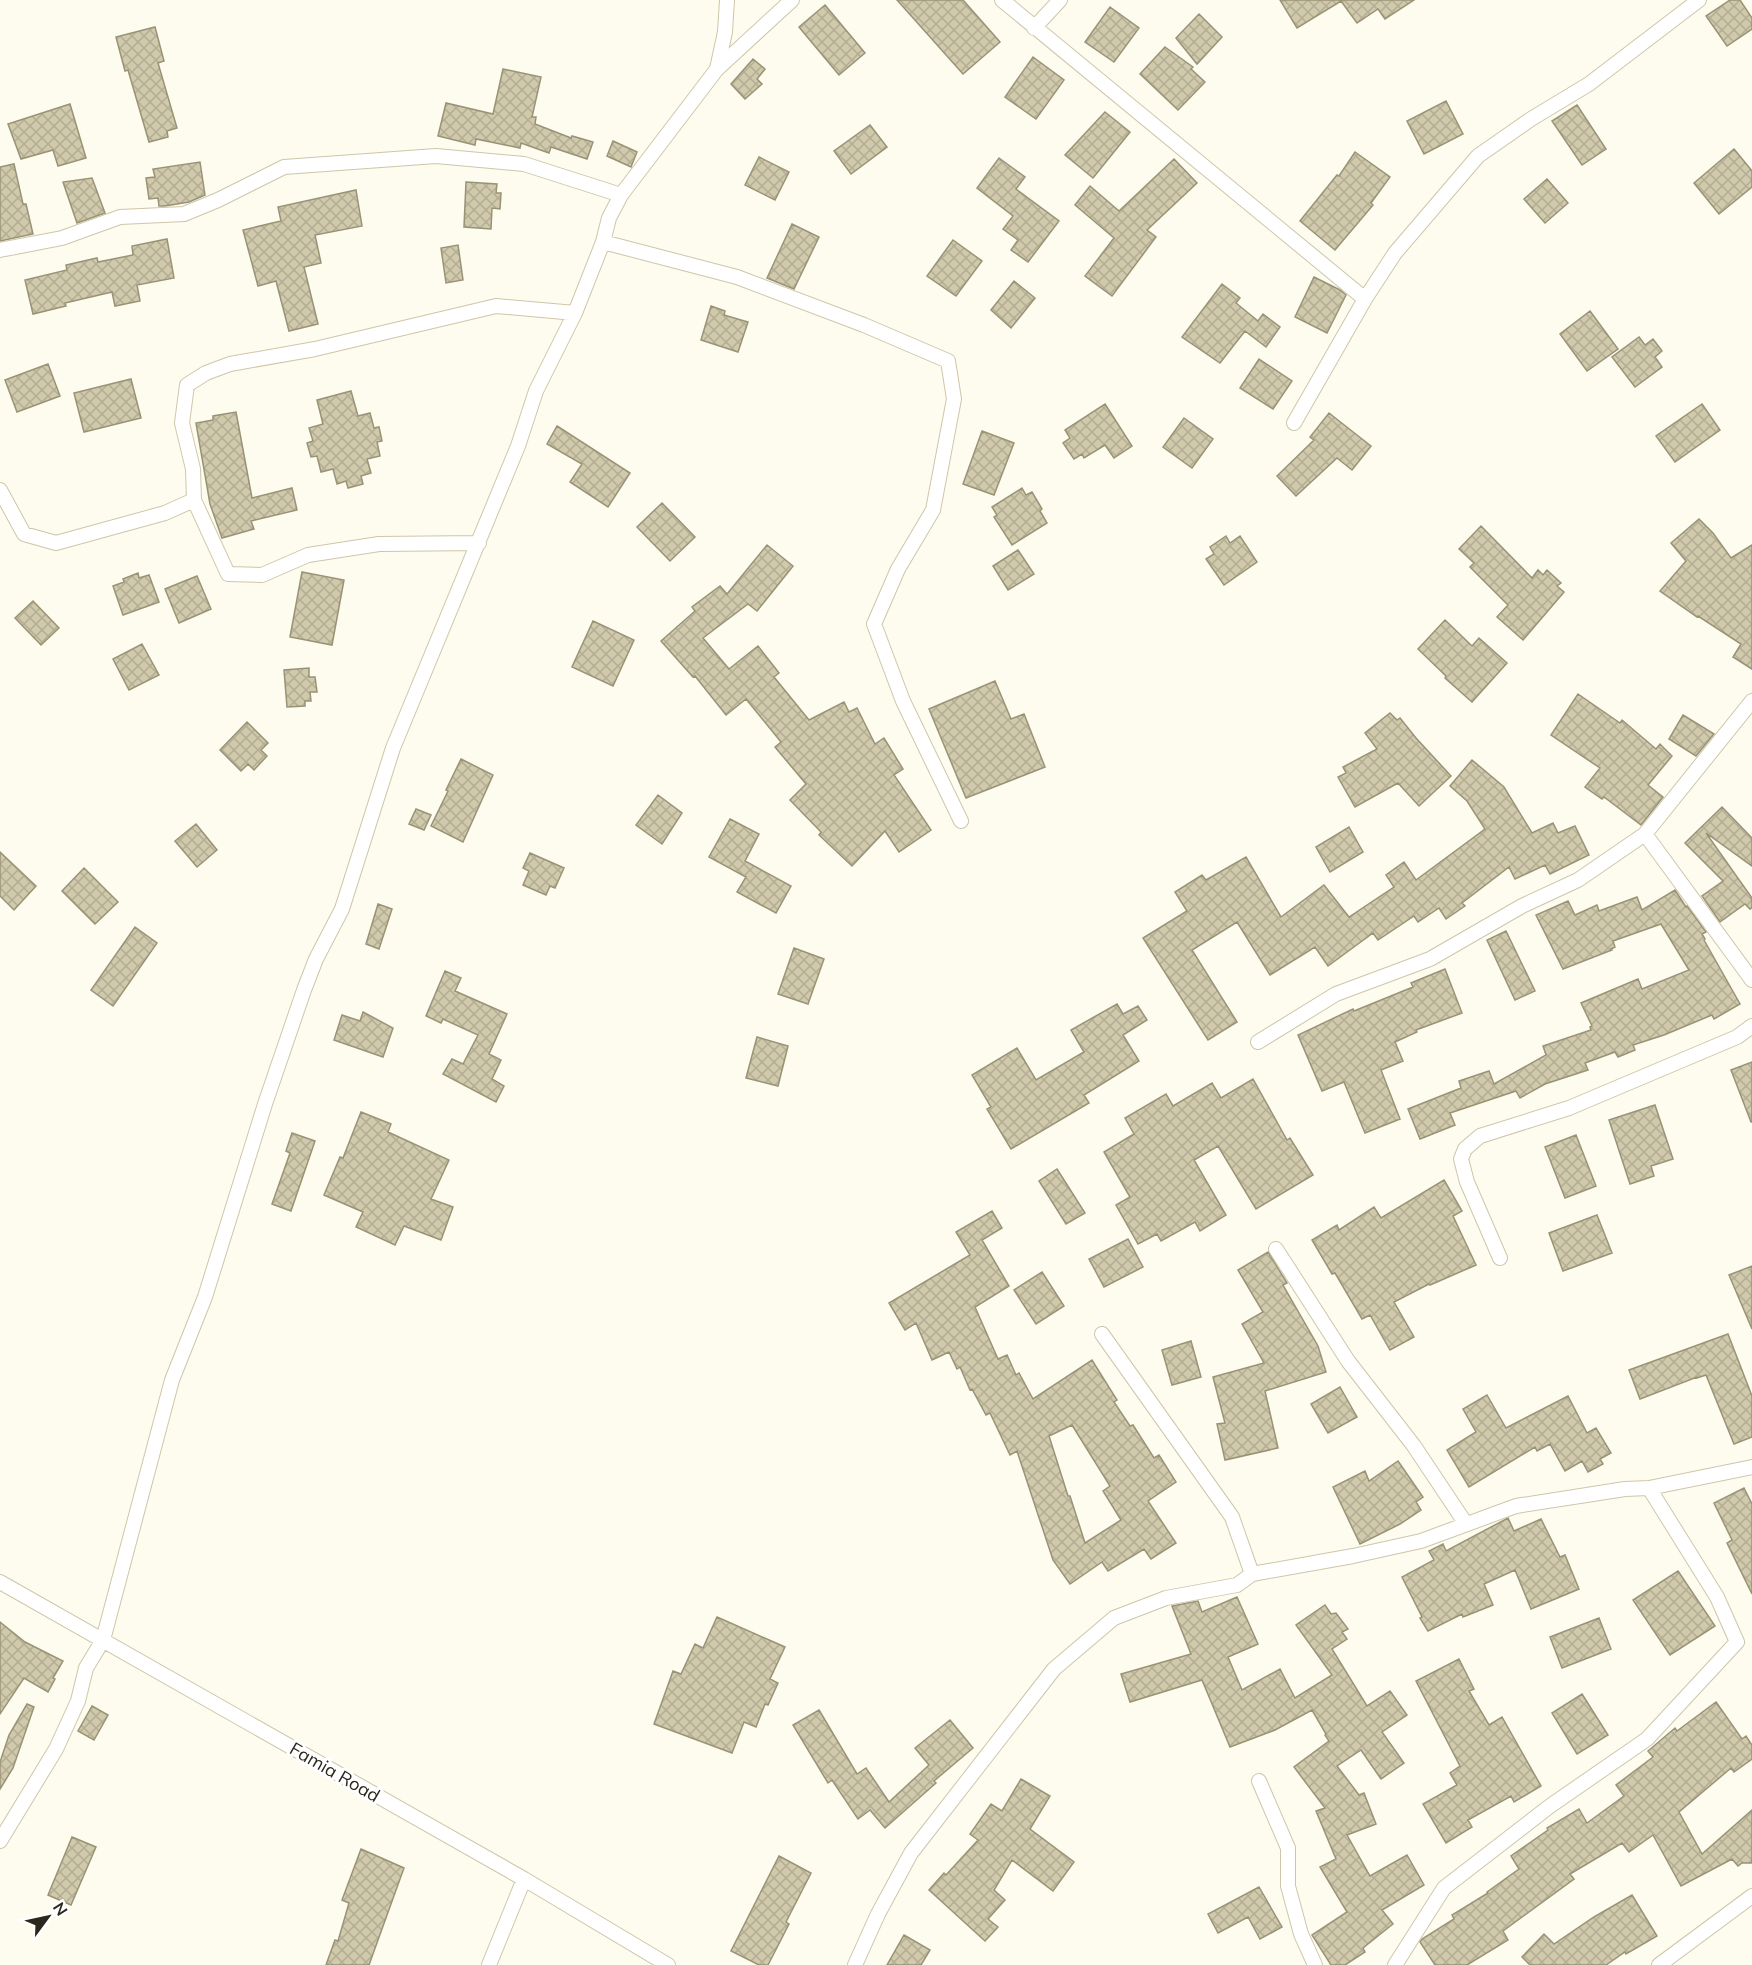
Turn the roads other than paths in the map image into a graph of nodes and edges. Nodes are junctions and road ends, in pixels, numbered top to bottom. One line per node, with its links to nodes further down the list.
1 (727, 0): 7 (street)
2 (792, 0): 7 (street)
3 (1002, 0): 6 (street)
4 (1060, 0): 6 (street)
5 (1699, 0): 11 (street)
6 (1034, 28): 11 (street)
7 (717, 69): 8 (street)
8 (621, 195): 9 (street); 10 (street)
9 (603, 242): 12 (street); 18 (street)
10 (0, 250)
11 (1365, 299): 13 (street)
12 (575, 313): 15 (street); 16 (street)
13 (1294, 423)
14 (0, 490): 15 (street)
15 (194, 500): 16 (street)
16 (479, 543): 31 (street)
17 (1752, 701): 19 (street)
18 (961, 821)
19 (1645, 834): 20 (street); 22 (street)
20 (1752, 980)
21 (1752, 1026): 24 (street)
22 (1258, 1042)
23 (1276, 1249): 28 (street)
24 (1500, 1258)
25 (1102, 1334): 29 (street)
26 (1752, 1467): 27 (street)
27 (1649, 1488): 28 (street); 40 (street)
28 (1466, 1524): 29 (street)
29 (1252, 1574): 38 (street)
30 (0, 1582): 31 (street, Famia Road)
31 (103, 1640): 33 (street); 34 (street, Famia Road)
32 (1260, 1781): 39 (street)
33 (0, 1841)
34 (524, 1879): 36 (street); 37 (street, Famia Road)
35 (1752, 1896): 41 (street)
36 (489, 1965)
37 (668, 1965)
38 (855, 1965)
39 (1315, 1965)
40 (1395, 1965)
41 (1659, 1965)

